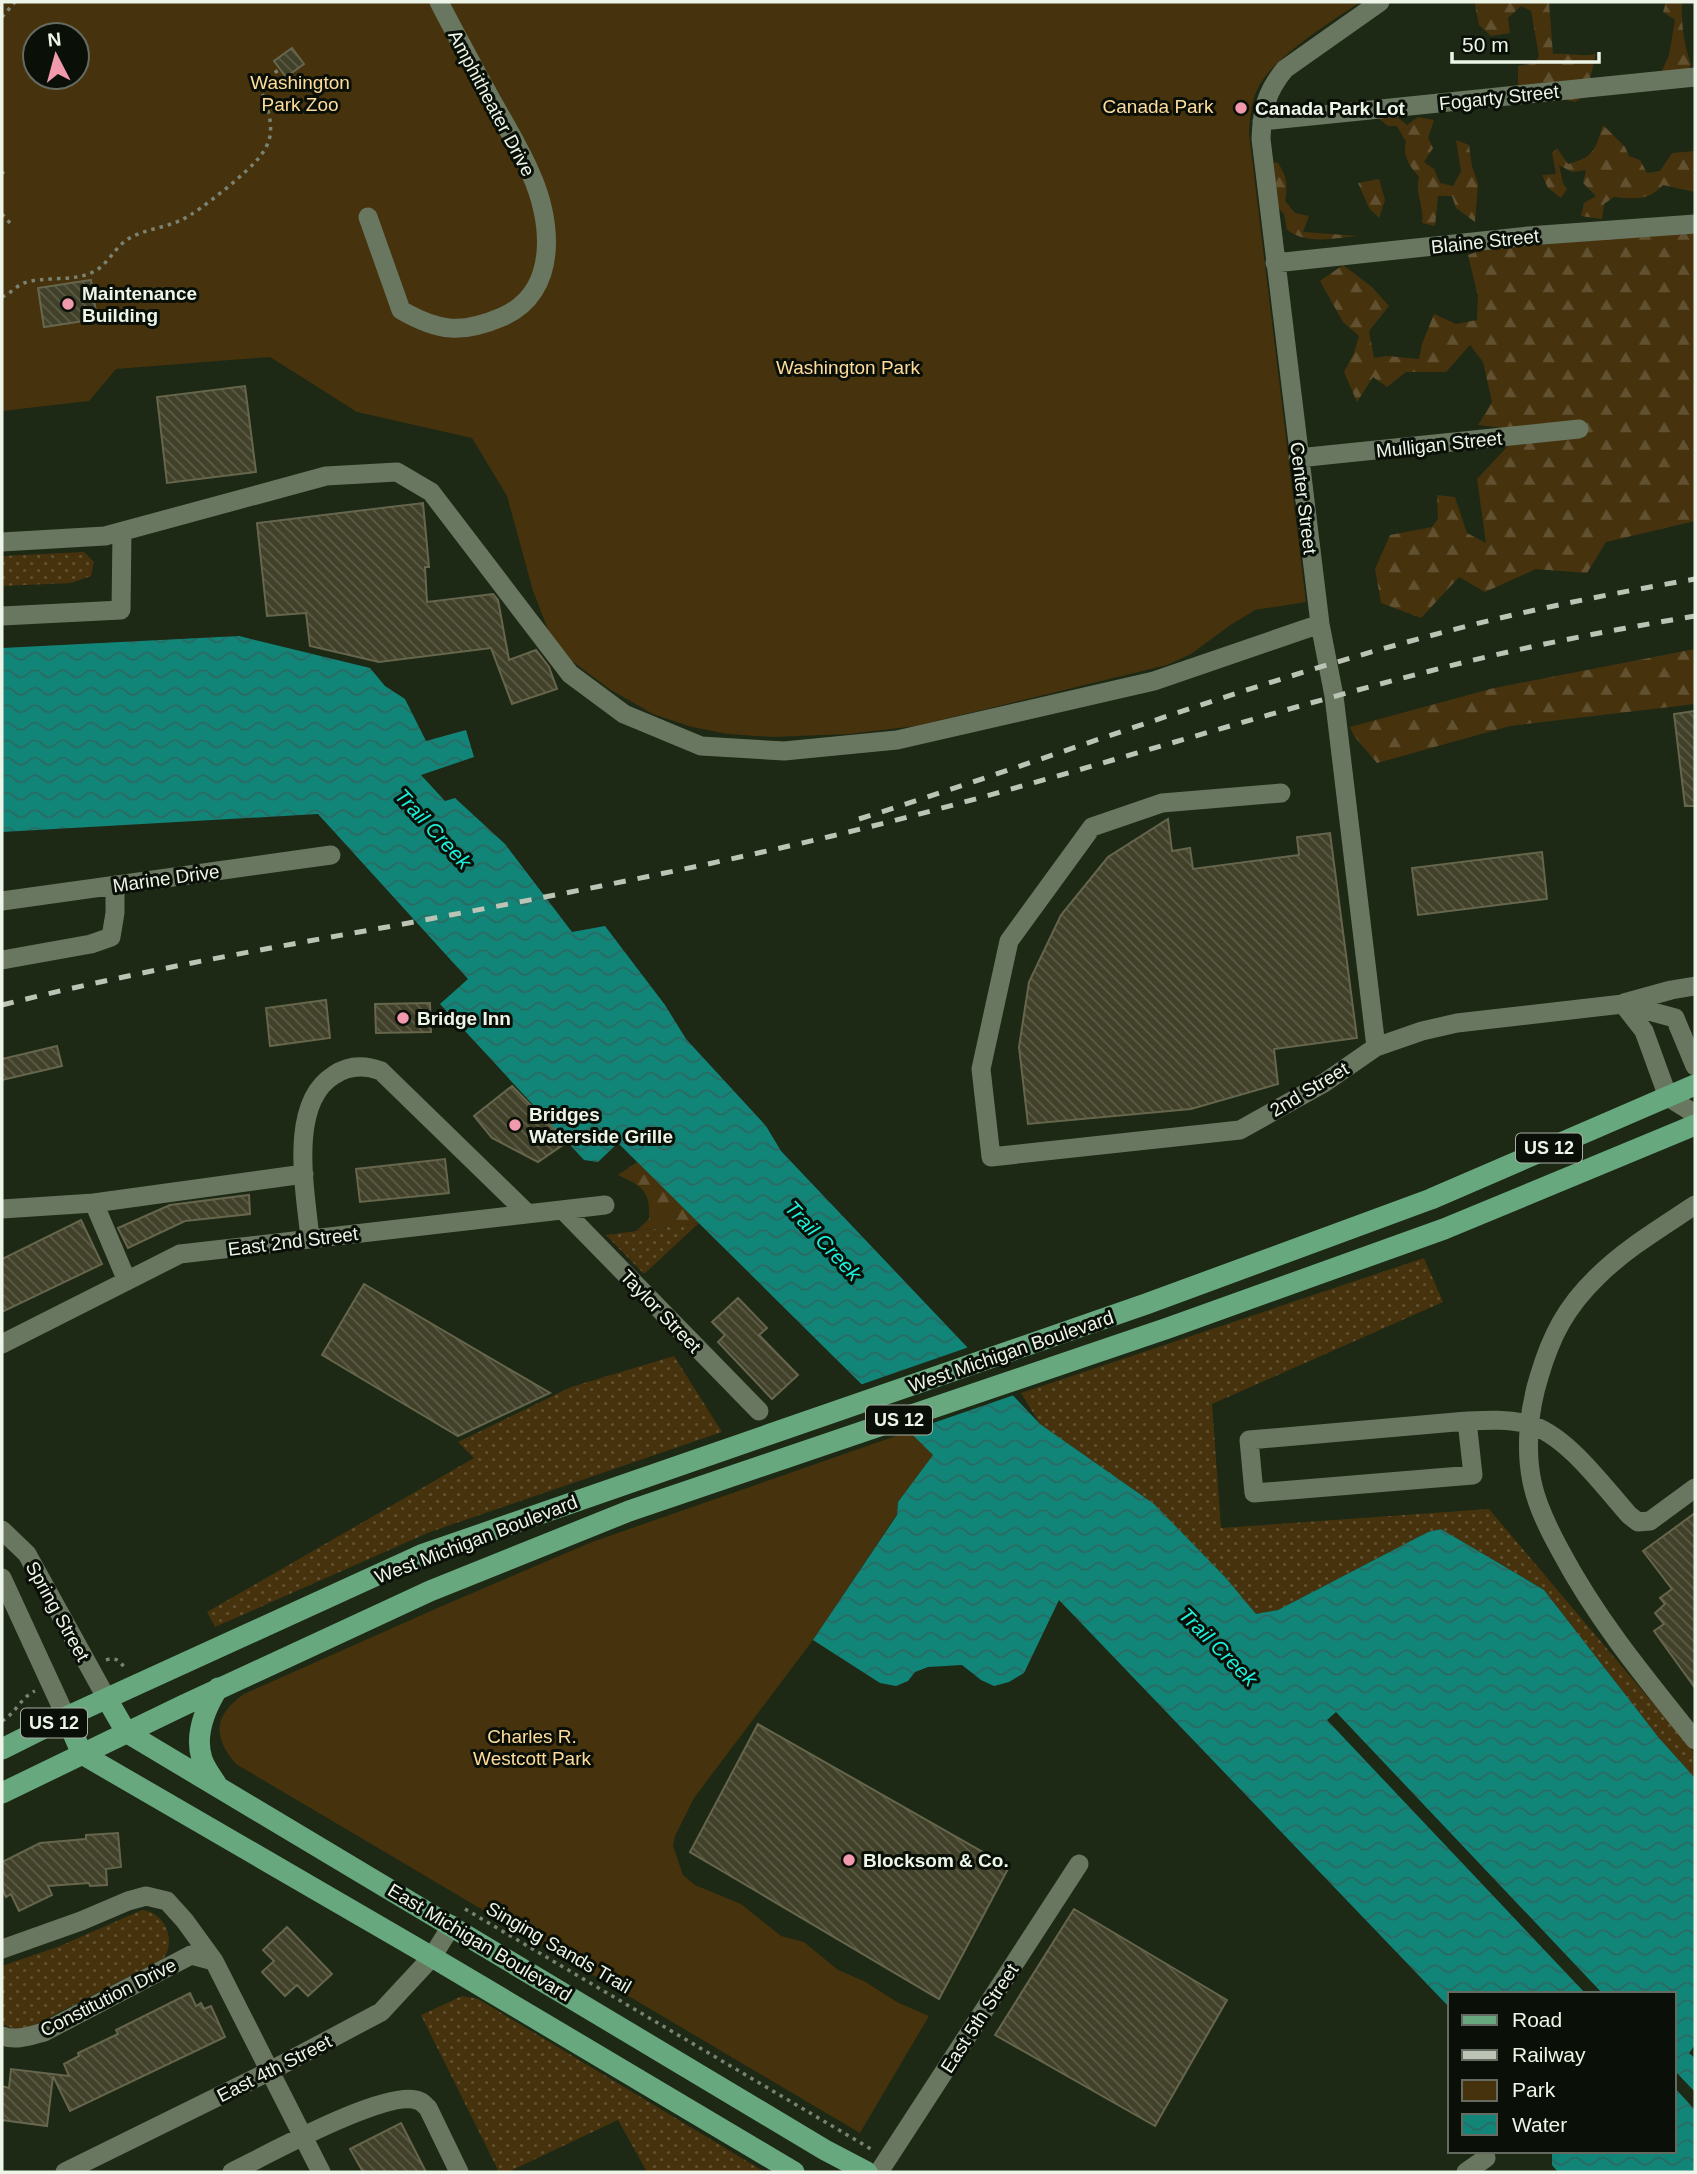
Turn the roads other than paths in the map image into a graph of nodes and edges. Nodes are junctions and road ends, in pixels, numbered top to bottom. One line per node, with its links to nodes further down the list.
1 (439, 2): 5 (street, Amphitheater Drive)
2 (1380, 2): 4 (street, Center Street)
3 (1695, 77): 4 (street, Fogarty Street)
4 (1262, 121): 7 (street, Center Street)
5 (368, 217)
6 (1695, 224): 7 (street, Blaine Street)
7 (1275, 263): 9 (street, Center Street)
8 (1579, 429): 9 (street, Mulligan Street)
9 (1298, 458): 13 (street, Center Street)
10 (122, 532): 11 (street); 12 (street); 13 (street)
11 (2, 542)
12 (2, 616)
13 (1320, 624): 21 (street, Center Street)
14 (1280, 793): 21 (street, 2nd Street)
15 (331, 856): 16 (street, Marine Drive)
16 (115, 885): 17 (street, Marine Drive); 18 (street)
17 (2, 901)
18 (2, 960)
19 (1695, 986): 20 (street)
20 (1623, 1004): 21 (street, 2nd Street); 22 (street, 2nd Street); 24 (street)
21 (1376, 1047)
22 (1695, 1066)
23 (1695, 1085): 24 (main road, US 12)
24 (1668, 1097): 25 (street); 44 (main road, West Michigan Boulevard / US 12)
25 (1695, 1114)
26 (1695, 1125): 43 (main road, West Michigan Boulevard / US 12)
27 (304, 1174): 28 (street); 33 (street); 34 (street)
28 (94, 1203): 31 (street); 35 (street)
29 (605, 1205): 32 (street, East 2nd Street)
30 (1695, 1205): 39 (street)
31 (2, 1209)
32 (563, 1210): 33 (street, East 2nd Street); 37 (street, Taylor Street)
33 (528, 1214): 34 (street, East 2nd Street)
34 (310, 1239): 35 (street, East 2nd Street)
35 (127, 1281): 36 (street, East 2nd Street)
36 (2, 1344)
37 (759, 1411)
38 (1467, 1421): 38 (street); 39 (street)
39 (1530, 1424): 40 (street); 47 (street)
40 (1695, 1488)
41 (2, 1530): 44 (street, Spring Street)
42 (2, 1578): 45 (street, Spring Street)
43 (218, 1688): 46 (main road, West Michigan Boulevard / US 12); 50 (main road)
44 (107, 1699): 45 (main road, US 12); 46 (main road, East Michigan Boulevard)
45 (66, 1717): 48 (main road, US 12); 49 (main road)
46 (126, 1732): 49 (main road, West Michigan Boulevard / US 12); 50 (main road, East Michigan Boulevard)
47 (1695, 1740)
48 (2, 1749)
49 (82, 1754): 51 (main road, US 12); 55 (main road, East Michigan Boulevard)
50 (218, 1787): 53 (main road, East Michigan Boulevard)
51 (2, 1793)
52 (1079, 1864): 61 (street, East 5th Street)
53 (454, 1915): 55 (street, East 4th Street); 67 (main road, East Michigan Boulevard)
54 (2, 1948): 56 (street)
55 (432, 1957): 58 (street, East 4th Street); 66 (main road, East Michigan Boulevard)
56 (214, 1961): 57 (street, Constitution Drive); 58 (street)
57 (2, 2036)
58 (270, 2071): 59 (street); 62 (street, East 4th Street)
59 (303, 2137): 63 (street); 64 (street); 65 (street)
60 (1486, 2158): 68 (street)
61 (883, 2166)
62 (65, 2172)
63 (232, 2172)
64 (321, 2172)
65 (459, 2172)
66 (794, 2172)
67 (867, 2172)
68 (1466, 2172)

